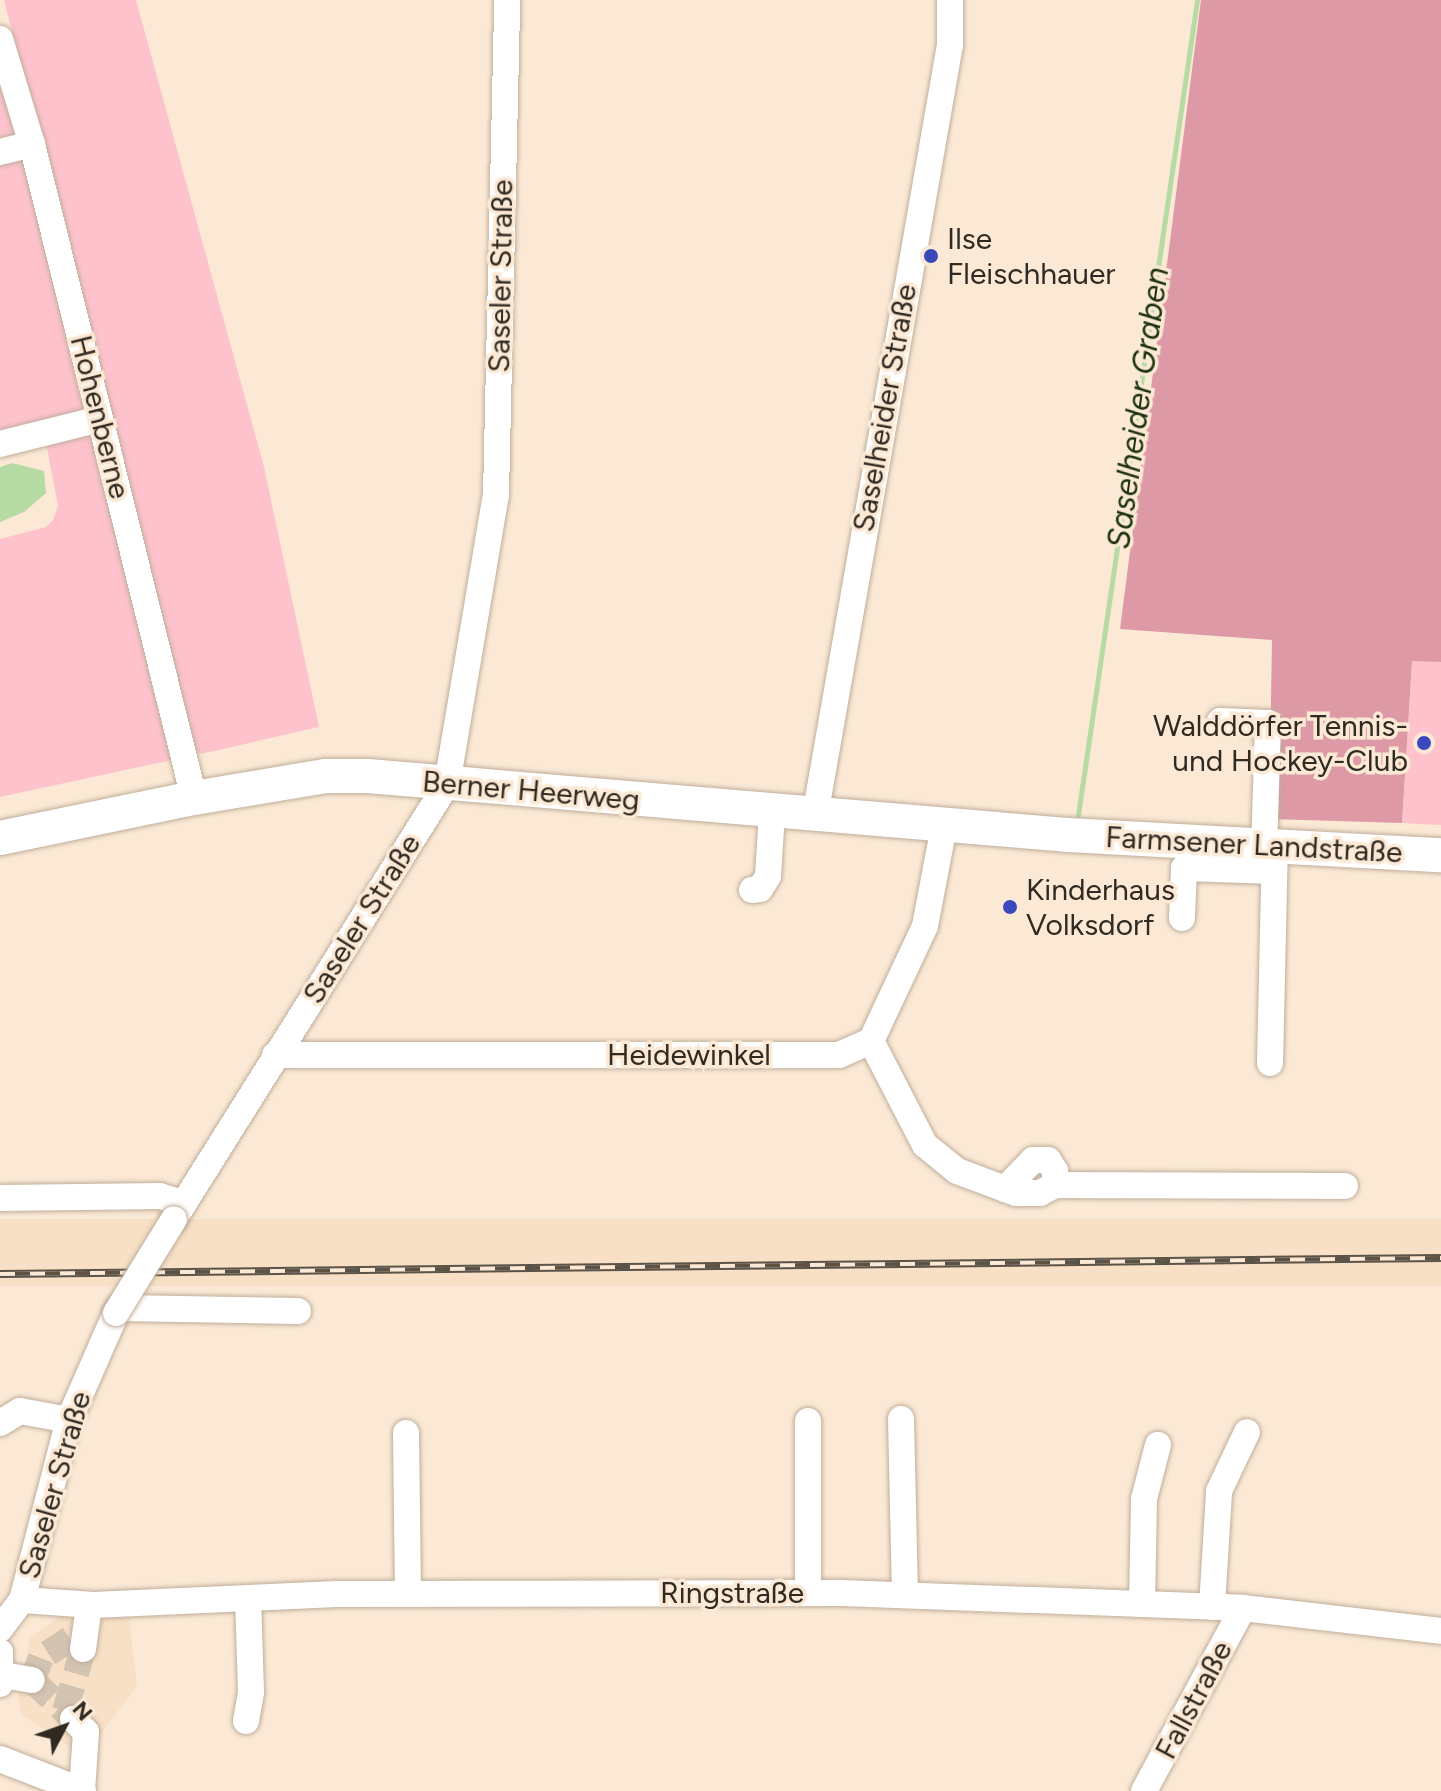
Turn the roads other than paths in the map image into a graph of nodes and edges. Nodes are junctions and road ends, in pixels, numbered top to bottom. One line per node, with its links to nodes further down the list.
1 (507, 0): 9 (street, Saseler Straße)
2 (950, 0): 12 (street, Saselheider Straße)
3 (0, 39): 4 (street, Hohenberne)
4 (32, 144): 5 (street); 6 (street, Hohenberne)
5 (0, 152)
6 (100, 419): 7 (street); 10 (street, Hohenberne)
7 (0, 444)
8 (1220, 721): 16 (street)
9 (447, 784): 10 (main road, Berner Heerweg); 11 (main road, Berner Heerweg); 21 (street, Saseler Straße)
10 (194, 798): 15 (main road, Berner Heerweg)
11 (772, 812): 12 (main road, Berner Heerweg); 18 (street)
12 (815, 816): 13 (main road, Berner Heerweg)
13 (944, 826): 14 (main road, Berner Heerweg); 20 (street)
14 (1067, 835): 16 (main road, Farmsener Landstraße)
15 (0, 838)
16 (1271, 855): 17 (main road, Farmsener Landstraße); 19 (street); 22 (street)
17 (1441, 855)
18 (752, 890)
19 (1182, 918)
20 (871, 1041): 21 (street, Heidewinkel); 23 (street)
21 (275, 1055): 25 (street, Saseler Straße)
22 (1270, 1063)
23 (1345, 1186)
24 (0, 1198): 25 (street)
25 (179, 1212): 26 (street, Saseler Straße, bridge)
26 (118, 1310): 27 (street); 29 (street, Saseler Straße)
27 (298, 1311)
28 (901, 1419): 37 (street)
29 (69, 1420): 31 (street); 39 (street, Saseler Straße)
30 (808, 1421): 35 (street)
31 (0, 1423)
32 (1247, 1432): 42 (street)
33 (406, 1433): 36 (street)
34 (1158, 1445): 40 (street)
35 (808, 1593): 36 (street, Ringstraße); 37 (street, Ringstraße)
36 (408, 1594): 38 (street, Ringstraße)
37 (905, 1595): 40 (street, Ringstraße)
38 (248, 1598): 41 (street, Ringstraße); 50 (street)
39 (22, 1600): 41 (street, Ringstraße); 44 (street, Saseler Straße)
40 (1142, 1604): 42 (street, Ringstraße)
41 (89, 1605): 46 (street)
42 (1212, 1607): 43 (street, Ringstraße)
43 (1243, 1608): 45 (street, Ringstraße); 53 (street, Fallstraße)
44 (0, 1629)
45 (1441, 1631)
46 (80, 1640)
47 (1, 1670): 48 (street)
48 (32, 1680)
49 (73, 1719): 52 (street)
50 (246, 1721)
51 (0, 1759): 52 (street)
52 (82, 1791)
53 (1144, 1791)

